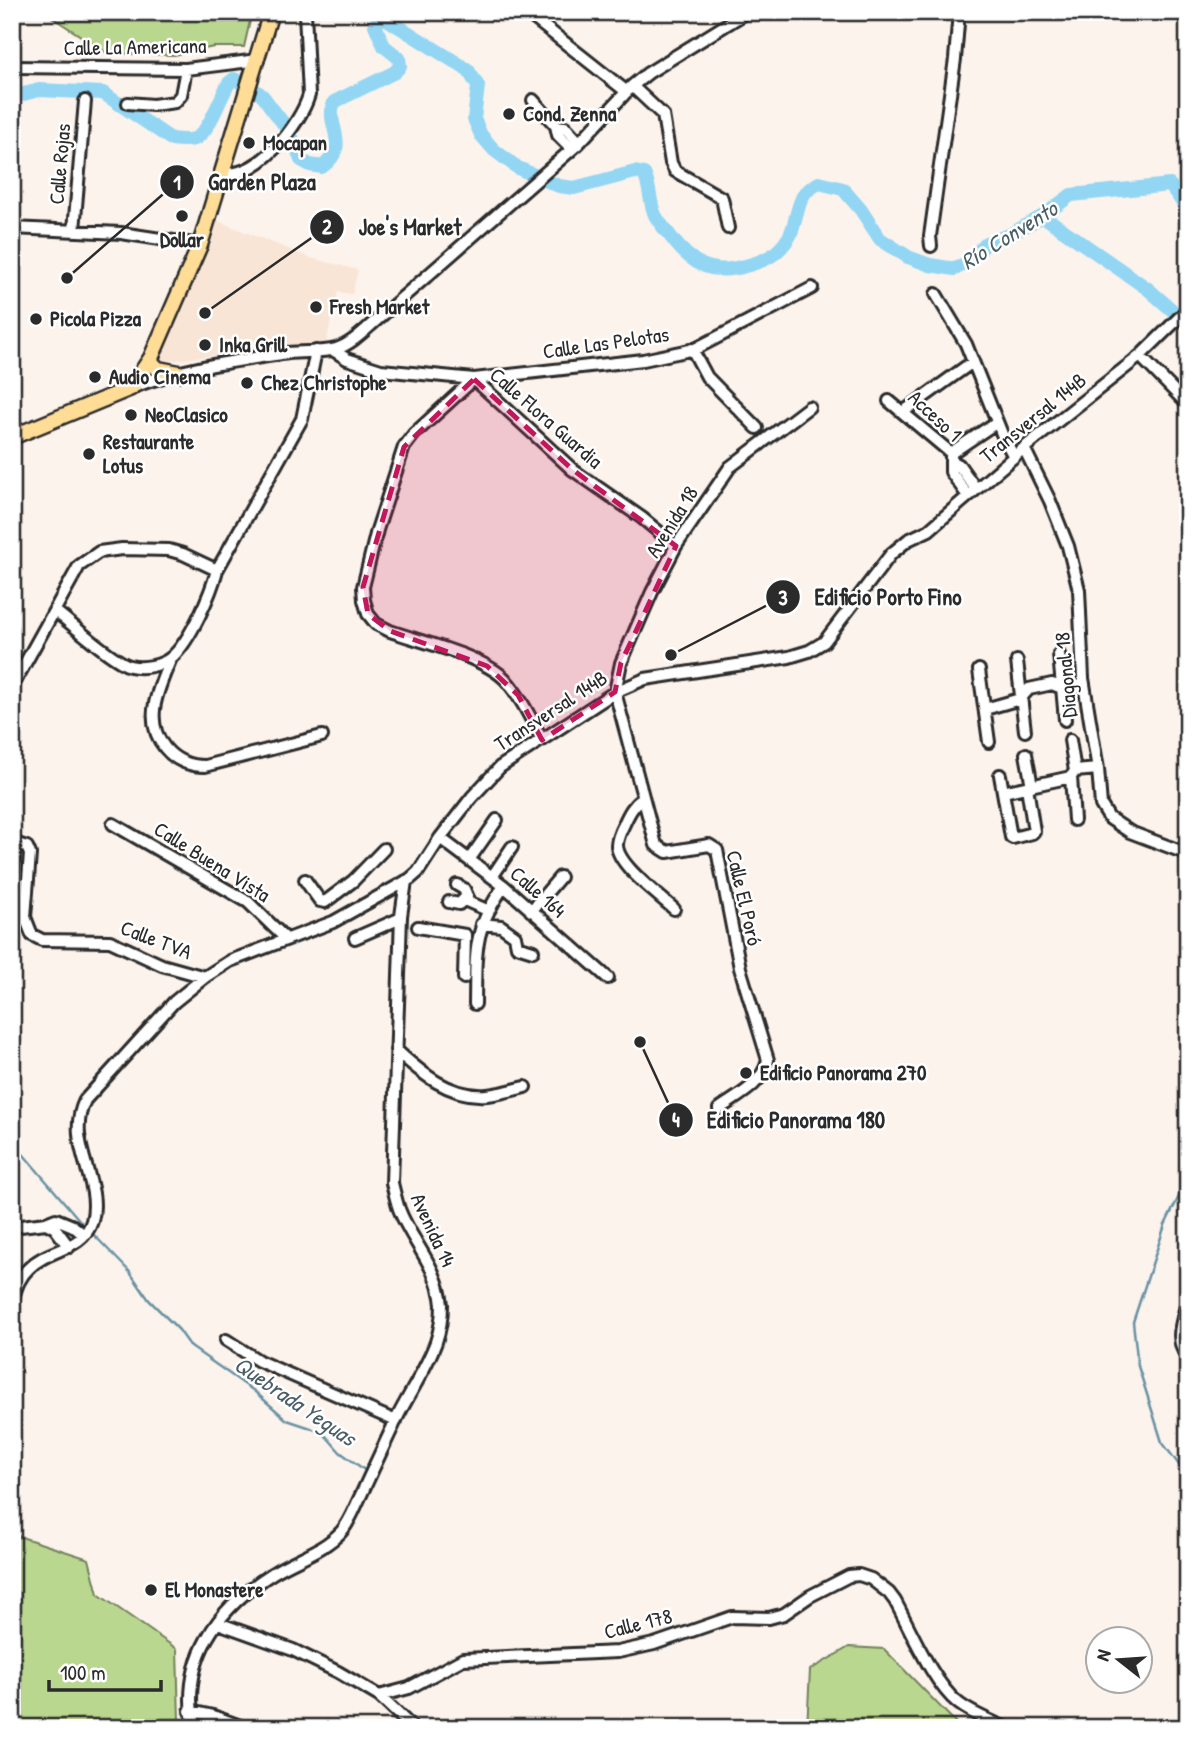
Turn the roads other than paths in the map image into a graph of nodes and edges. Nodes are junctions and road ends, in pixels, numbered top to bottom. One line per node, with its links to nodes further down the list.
1 (271, 12): 6 (main road)
2 (305, 12): 14 (street)
3 (526, 12): 9 (street)
4 (747, 12): 9 (street)
5 (959, 12): 19 (street)
6 (258, 60): 8 (street, Calle La Americana); 14 (main road)
7 (12, 67): 8 (street, Calle La Americana)
8 (186, 69): 12 (street)
9 (630, 89): 13 (street); 16 (street)
10 (533, 100): 13 (street)
11 (85, 101): 17 (street, Calle Rojas)
12 (128, 103)
13 (576, 146): 23 (street)
14 (223, 173): 18 (main road)
15 (12, 228): 17 (street)
16 (729, 228)
17 (74, 230): 18 (street)
18 (200, 245): 28 (main road)
19 (931, 246)
20 (812, 288): 24 (street, Calle Las Pelotas)
21 (936, 294): 43 (street)
22 (1186, 311): 27 (street, Transversal 144B)
23 (353, 340): 25 (street); 29 (street)
24 (692, 349): 32 (street, Calle Las Pelotas); 39 (street)
25 (333, 350): 26 (street); 29 (street, Calle Flora Guardia)
26 (316, 351): 31 (street); 46 (street)
27 (1140, 356): 35 (street); 41 (street, Transversal 144B)
28 (151, 358): 31 (main road); 33 (main road)
29 (360, 364): 32 (street, Calle Flora Guardia)
30 (967, 366): 37 (street)
31 (179, 373): 33 (street)
32 (474, 379): 45 (street, Calle Flora Guardia); 61 (street)
33 (131, 388): 40 (main road)
34 (889, 401): 37 (street, Acceso 1)
35 (1188, 405)
36 (809, 407): 45 (street, Avenida 18)
37 (902, 412): 42 (street, Acceso 1)
38 (991, 426): 42 (street)
39 (757, 428)
40 (12, 436)
41 (1024, 448): 43 (street, Transversal 144B); 52 (street, Diagonal 18)
42 (952, 457): 44 (street, Acceso 1)
43 (1014, 457): 44 (street, Transversal 144B)
44 (972, 493): 55 (street, Transversal 144B)
45 (677, 546): 55 (street, Avenida 18)
46 (217, 570): 47 (street); 49 (street)
47 (55, 611): 49 (street); 53 (street)
48 (1059, 654): 54 (street)
49 (170, 658): 60 (street)
50 (1017, 661): 56 (street)
51 (979, 670): 57 (street)
52 (1084, 685): 54 (street); 65 (street, Diagonal 18)
53 (12, 687)
54 (1062, 688): 56 (street); 58 (street)
55 (615, 692): 61 (street, Transversal 144B); 70 (street, Calle El Poró)
56 (1020, 699): 57 (street); 59 (street)
57 (985, 709): 63 (street)
58 (1066, 720)
59 (1025, 731)
60 (321, 736)
61 (542, 740): 74 (street, Transversal 144B)
62 (1070, 740): 66 (street)
63 (989, 742)
64 (1026, 754): 68 (street)
65 (1098, 769): 66 (street); 78 (street, Diagonal 18)
66 (1073, 774): 68 (street); 72 (street)
67 (1000, 775): 69 (street)
68 (1029, 786): 69 (street); 69 (street)
69 (1003, 792)
70 (643, 798): 88 (street); 103 (street, Calle El Poró)
71 (497, 820): 79 (street)
72 (1074, 820)
73 (113, 824): 95 (street, Calle Buena Vista)
74 (440, 838): 79 (street, Calle 164); 83 (street, Transversal 144B)
75 (12, 842): 98 (street, Calle TVA)
76 (512, 847): 80 (street)
77 (384, 849): 82 (street)
78 (1188, 854)
79 (469, 860): 80 (street, Calle 164)
80 (492, 877): 85 (street, Calle 164)
81 (560, 877): 90 (street)
82 (305, 880)
83 (406, 881): 91 (street, Avenida 14); 95 (street, Transversal 144B)
84 (457, 885): 86 (street)
85 (504, 886): 89 (street); 90 (street, Calle 164)
86 (464, 900): 87 (street); 89 (street)
87 (449, 902)
88 (674, 909)
89 (487, 910): 92 (street)
90 (531, 911): 99 (street, Calle 164)
91 (401, 918): 94 (street); 101 (street, Avenida 14)
92 (481, 924): 96 (street); 97 (street)
93 (418, 927): 97 (street)
94 (355, 938)
95 (286, 939): 98 (street, Transversal 144B)
96 (533, 951)
97 (468, 974): 100 (street)
98 (205, 978): 106 (street, Transversal 144B)
99 (608, 978)
100 (475, 1004)
101 (396, 1050): 102 (street); 112 (street, Avenida 14)
102 (525, 1087)
103 (719, 1109)
104 (46, 1223): 105 (street); 106 (street); 107 (street)
105 (12, 1227)
106 (84, 1235): 107 (street)
107 (69, 1247): 109 (street)
108 (1188, 1298): 111 (street)
109 (12, 1301)
110 (226, 1340): 112 (street)
111 (1188, 1358)
112 (396, 1422): 113 (street, Avenida 14)
113 (218, 1623): 114 (street); 115 (street, Avenida 14)
114 (379, 1696): 118 (street); 119 (street, Calle 178)
115 (190, 1710): 116 (street, Avenida 14); 117 (street)
116 (194, 1728)
117 (246, 1728)
118 (412, 1728)
119 (1006, 1728)

